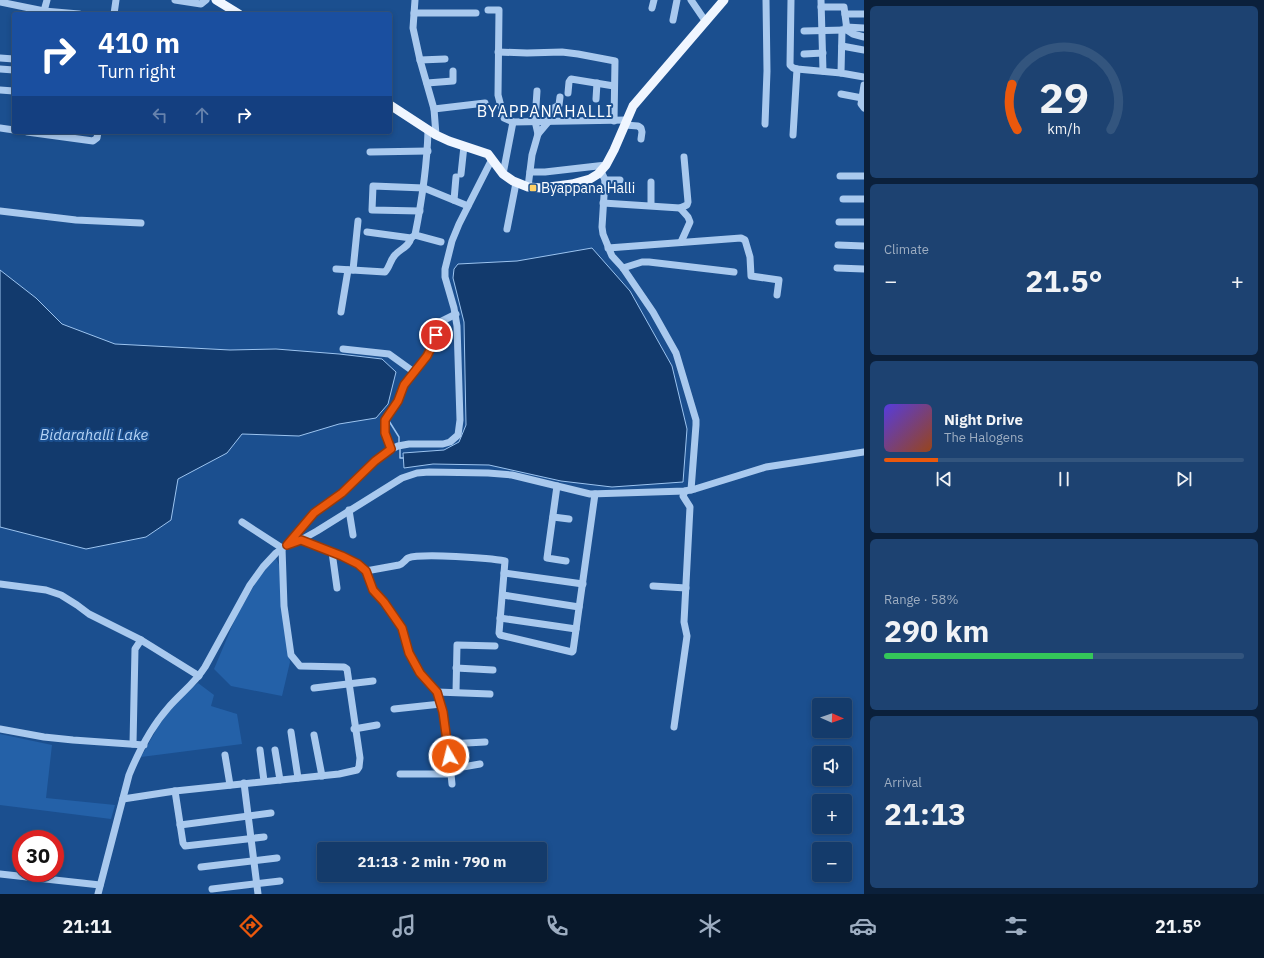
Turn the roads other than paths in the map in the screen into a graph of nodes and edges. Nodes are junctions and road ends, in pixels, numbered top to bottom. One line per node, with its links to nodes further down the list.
1 (46, 0): 17 (street)
2 (116, 0): 19 (street)
3 (175, 0): 4 (street)
4 (206, 0)
5 (216, 0): 20 (main road)
6 (416, 0): 21 (street)
7 (654, 0): 15 (street)
8 (677, 0): 25 (street)
9 (691, 0): 26 (street)
10 (724, 0): 26 (main road)
11 (766, 0): 69 (street)
12 (791, 0): 42 (street)
13 (0, 2): 17 (street)
14 (821, 4): 23 (street); 30 (street)
15 (652, 8)
16 (488, 10): 34 (street)
17 (44, 11): 18 (street)
18 (56, 12)
19 (114, 12)
20 (236, 12)
21 (414, 13): 22 (street); 40 (street)
22 (476, 13)
23 (845, 14): 24 (street); 28 (street)
24 (864, 14)
25 (672, 20)
26 (706, 22): 68 (main road)
27 (864, 28): 28 (street)
28 (845, 29): 30 (street); 31 (street); 32 (street)
29 (804, 31): 30 (street)
30 (822, 31): 35 (street)
31 (864, 37)
32 (842, 46): 33 (street); 46 (street)
33 (864, 50)
34 (498, 52): 51 (street); 67 (street)
35 (823, 53): 36 (street); 45 (street)
36 (804, 54)
37 (0, 58): 38 (street)
38 (12, 59)
39 (445, 59): 40 (street)
40 (420, 60): 48 (street)
41 (0, 69): 43 (street)
42 (797, 69): 45 (street); 76 (street)
43 (12, 70)
44 (453, 71): 48 (street)
45 (823, 71): 46 (street)
46 (841, 73): 47 (street)
47 (864, 76)
48 (427, 83): 63 (street)
49 (597, 83): 51 (street); 55 (street); 59 (street)
50 (864, 85): 58 (street)
51 (614, 86): 66 (street)
52 (0, 90): 54 (street)
53 (537, 90): 64 (street)
54 (12, 91)
55 (568, 93)
56 (841, 94): 58 (street)
57 (560, 97): 65 (street)
58 (862, 98): 62 (street)
59 (596, 99)
60 (485, 103): 63 (street)
61 (392, 106): 72 (main road)
62 (864, 108)
63 (434, 109): 72 (street)
64 (535, 121): 65 (street); 67 (street); 75 (street)
65 (549, 121): 66 (street); 75 (street)
66 (614, 121): 68 (street)
67 (513, 122): 85 (street)
68 (626, 122): 77 (street); 84 (main road)
69 (765, 124)
70 (0, 128): 71 (street)
71 (12, 130)
72 (432, 133): 78 (main road); 79 (street)
73 (42, 134): 74 (street)
74 (98, 134)
75 (538, 134): 83 (street)
76 (793, 135)
77 (641, 139)
78 (464, 146): 82 (main road); 94 (street)
79 (428, 151): 80 (street); 92 (street)
80 (370, 152)
81 (684, 157): 99 (street)
82 (492, 159): 85 (main road); 98 (street)
83 (530, 172): 84 (street); 91 (street)
84 (604, 172): 88 (street); 91 (main road); 96 (street)
85 (503, 174): 90 (main road)
86 (840, 176): 87 (street)
87 (864, 176)
88 (620, 180)
89 (651, 182): 97 (street)
90 (516, 183): 91 (main road); 106 (street)
91 (528, 187)
92 (424, 188): 94 (street); 101 (street); 101 (street)
93 (843, 199): 95 (street)
94 (454, 200): 98 (street)
95 (864, 200)
96 (603, 203): 97 (street); 113 (street)
97 (651, 205): 99 (street)
98 (468, 206): 122 (street)
99 (680, 208): 110 (street)
100 (0, 211): 105 (street)
101 (420, 211): 108 (street)
102 (358, 221): 118 (street)
103 (839, 222): 104 (street)
104 (864, 222)
105 (141, 223)
106 (507, 229)
107 (367, 232): 108 (street)
108 (413, 236): 109 (street); 118 (street)
109 (441, 242)
110 (681, 242): 113 (street); 120 (street)
111 (838, 245): 112 (street)
112 (864, 246)
113 (608, 248): 114 (street)
114 (623, 268): 119 (street); 128 (street)
115 (837, 268): 117 (street)
116 (336, 269): 118 (street)
117 (864, 269)
118 (351, 270): 121 (street)
119 (734, 272)
120 (777, 295)
121 (341, 312)
122 (456, 314): 124 (street); 125 (street)
123 (343, 350): 124 (street)
124 (414, 372): 125 (street)
125 (394, 448): 136 (street)
126 (864, 452): 128 (street)
127 (557, 486): 129 (street); 130 (street); 131 (street)
128 (688, 490): 129 (street); 145 (street)
129 (595, 494): 142 (street)
130 (349, 510): 134 (street); 135 (street)
131 (553, 517): 132 (street); 138 (street)
132 (569, 519)
133 (242, 522): 136 (street)
134 (353, 535)
135 (301, 540): 136 (street); 137 (street)
136 (285, 546): 154 (street); 156 (street)
137 (332, 552): 139 (street); 144 (street)
138 (566, 561)
139 (366, 571): 140 (street); 158 (street)
140 (504, 573): 142 (street); 146 (street)
141 (0, 584): 150 (street)
142 (583, 584): 147 (street)
143 (653, 586): 145 (street)
144 (337, 588)
145 (686, 588): 164 (street)
146 (502, 595): 147 (street); 148 (street)
147 (579, 607): 149 (street)
148 (500, 618): 149 (street); 149 (street)
149 (576, 629)
150 (141, 640): 154 (street); 170 (street)
151 (494, 646): 152 (street)
152 (456, 668): 153 (street); 159 (street)
153 (493, 670)
154 (199, 676): 172 (street)
155 (373, 681): 156 (street)
156 (349, 684): 157 (street); 166 (street)
157 (314, 688)
158 (437, 692): 159 (street); 161 (street)
159 (456, 692): 160 (street)
160 (490, 694)
161 (441, 704): 162 (street); 171 (street)
162 (394, 709)
163 (377, 726): 166 (street)
164 (674, 727)
165 (0, 729): 170 (street)
166 (354, 729): 179 (street)
167 (291, 732): 180 (street)
168 (314, 735): 179 (street)
169 (485, 742): 171 (street)
170 (133, 744): 172 (street)
171 (448, 744): 177 (street)
172 (144, 745): 187 (street)
173 (260, 750): 182 (street)
174 (275, 750): 181 (street)
175 (225, 755): 185 (street)
176 (480, 764): 177 (street)
177 (451, 771): 178 (street); 184 (street)
178 (400, 774)
179 (322, 776): 180 (street)
180 (298, 778): 181 (street)
181 (280, 780): 182 (street)
182 (264, 781): 183 (street)
183 (244, 783): 185 (street); 189 (street)
184 (452, 784)
185 (230, 785): 186 (street)
186 (175, 791): 187 (street); 190 (street)
187 (124, 799): 199 (street)
188 (271, 813): 189 (street)
189 (248, 816): 190 (street); 192 (street)
190 (180, 824): 192 (street)
191 (264, 837): 192 (street)
192 (251, 838): 194 (street)
193 (277, 858): 194 (street)
194 (253, 861): 195 (street); 198 (street)
195 (201, 867)
196 (0, 874): 199 (street)
197 (280, 881): 198 (street)
198 (256, 883): 200 (street); 202 (street)
199 (100, 885): 201 (street)
200 (212, 889)
201 (98, 894)
202 (258, 894)

